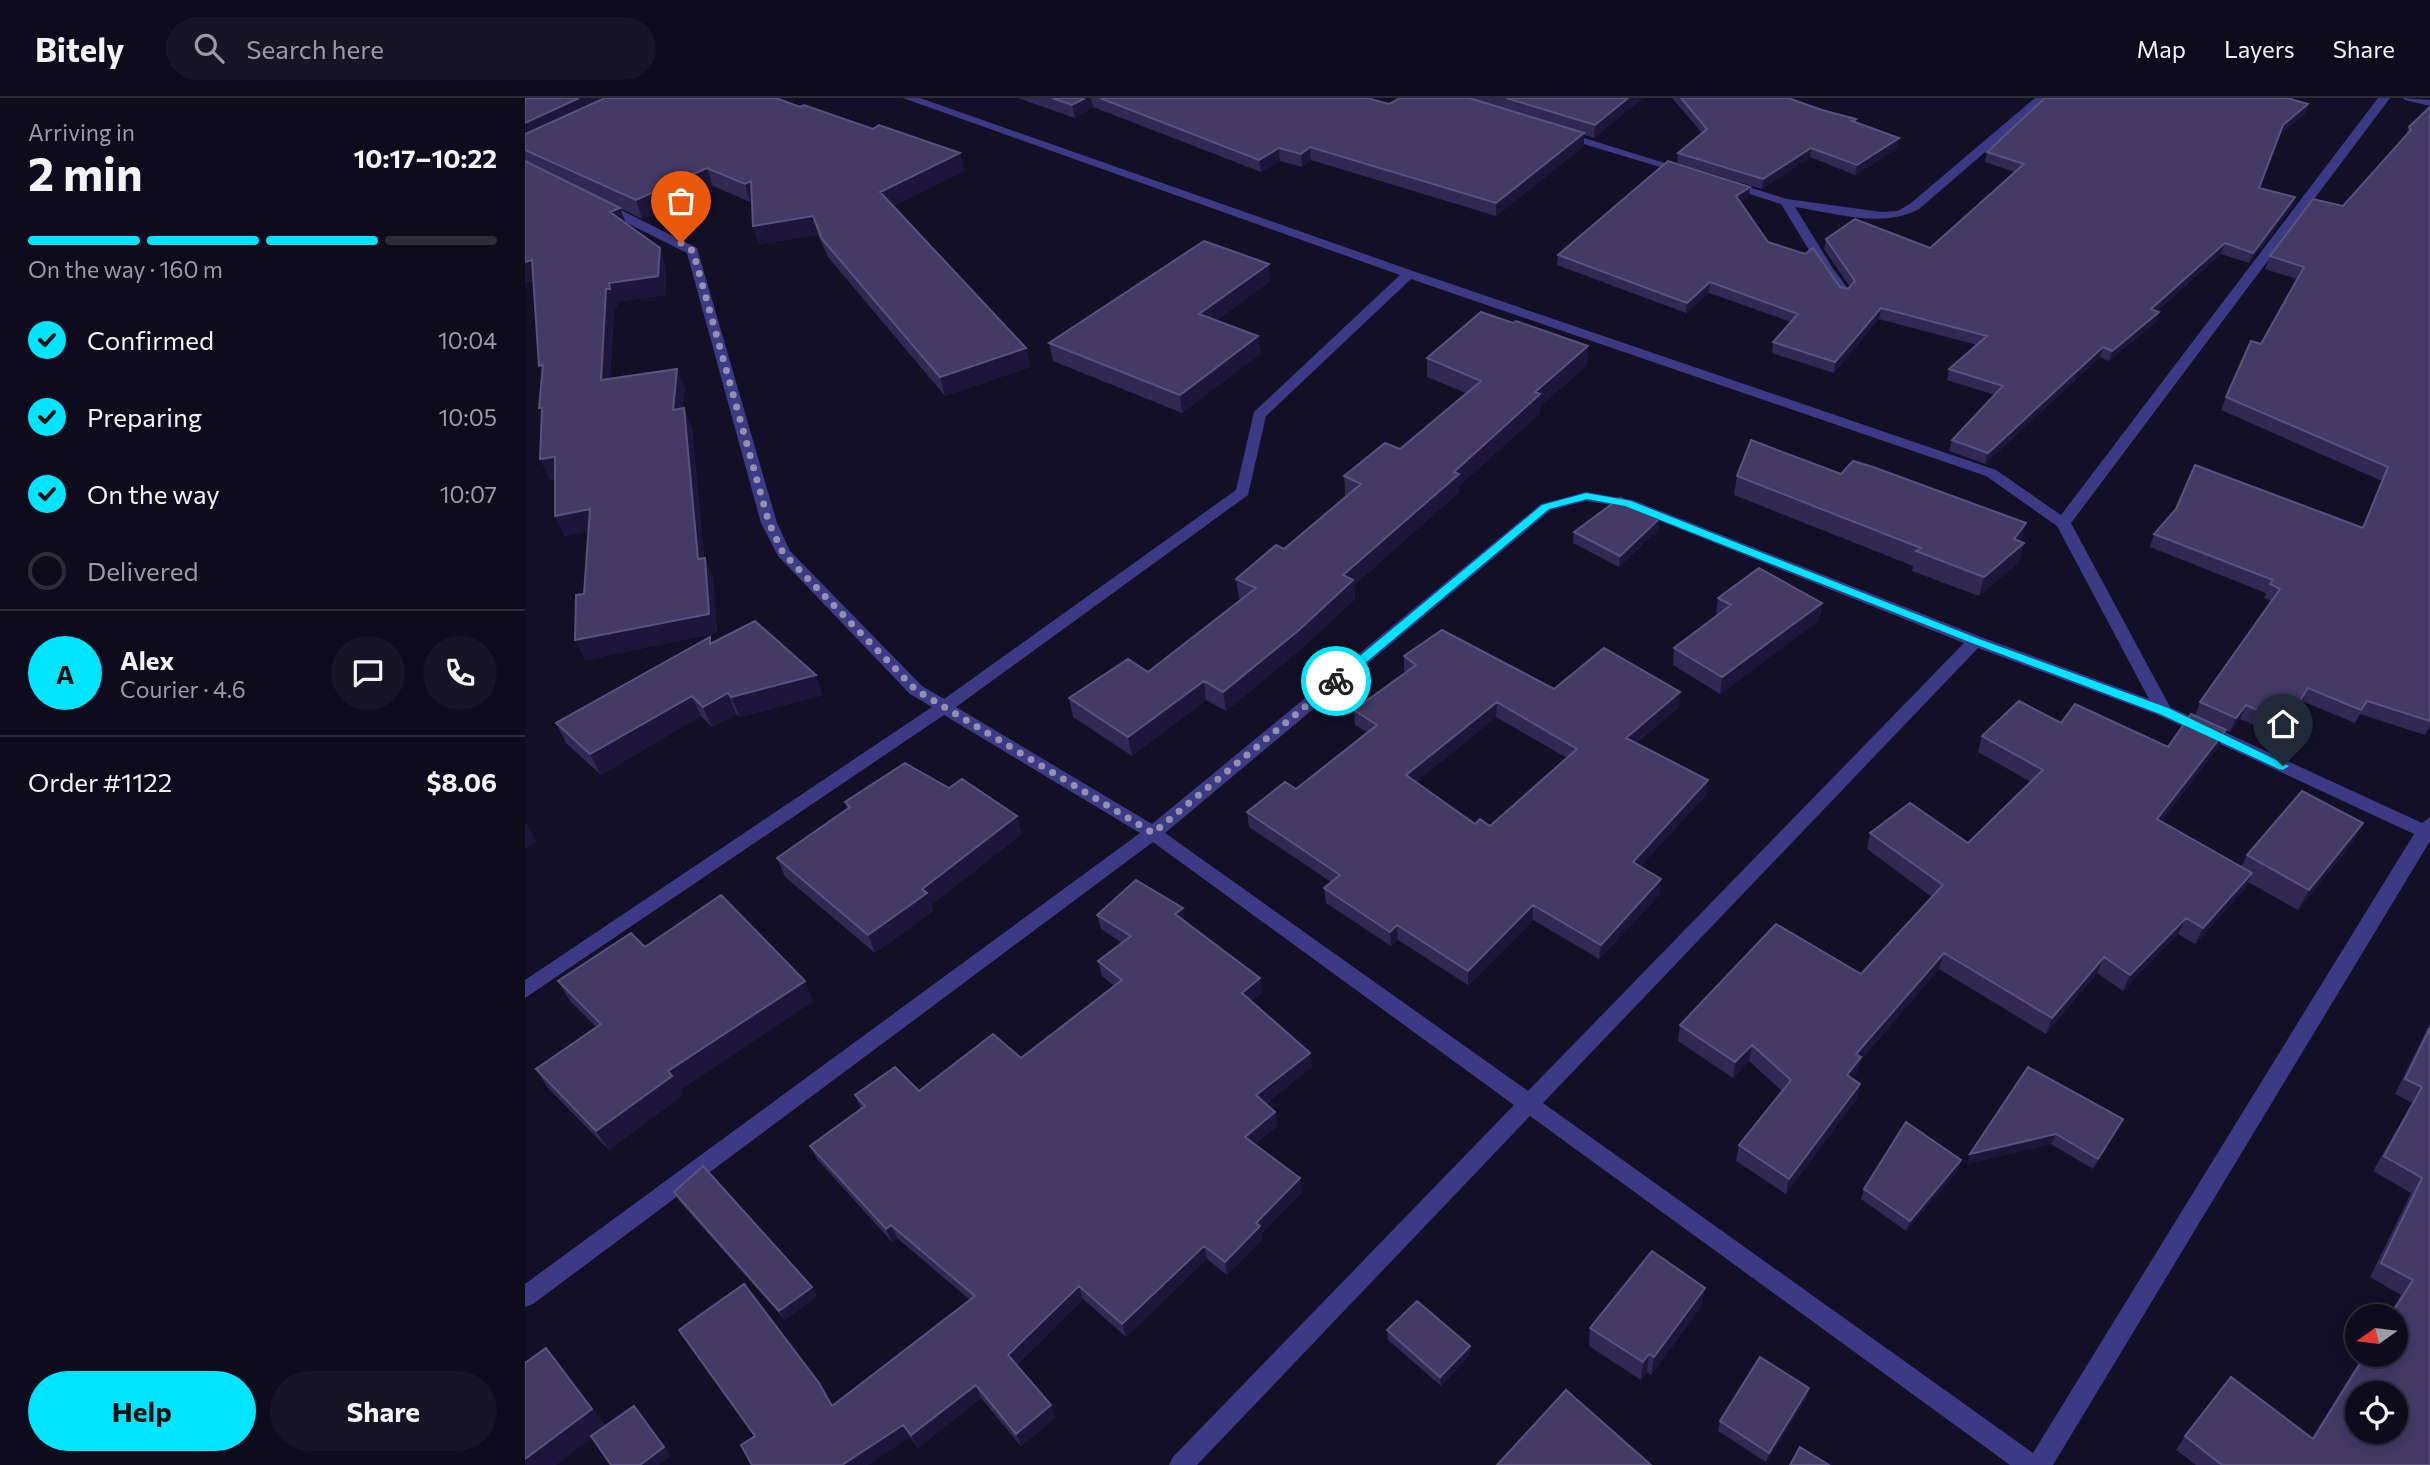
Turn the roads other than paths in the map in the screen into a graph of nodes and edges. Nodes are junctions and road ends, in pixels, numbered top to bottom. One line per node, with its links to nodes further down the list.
1 (909, 98): 11 (street)
2 (2042, 98): 10 (street)
3 (2385, 98): 13 (street)
4 (2409, 98): 5 (street)
5 (2430, 103)
6 (1549, 130): 7 (street)
7 (1694, 174)
8 (1720, 182): 10 (street)
9 (585, 197): 15 (street)
10 (1786, 202): 12 (street)
11 (1409, 274): 13 (street); 15 (street)
12 (1845, 293)
13 (2063, 523): 16 (street)
14 (1975, 641): 16 (street); 18 (street); 20 (street)
15 (944, 707): 18 (street); 19 (street)
16 (2164, 711): 17 (street)
17 (2429, 830): 24 (street)
18 (1153, 833): 20 (street); 21 (street)
19 (525, 990)
20 (1530, 1105): 22 (street); 23 (street)
21 (525, 1297)
22 (1181, 1465)
23 (2031, 1465)
24 (2039, 1465)

